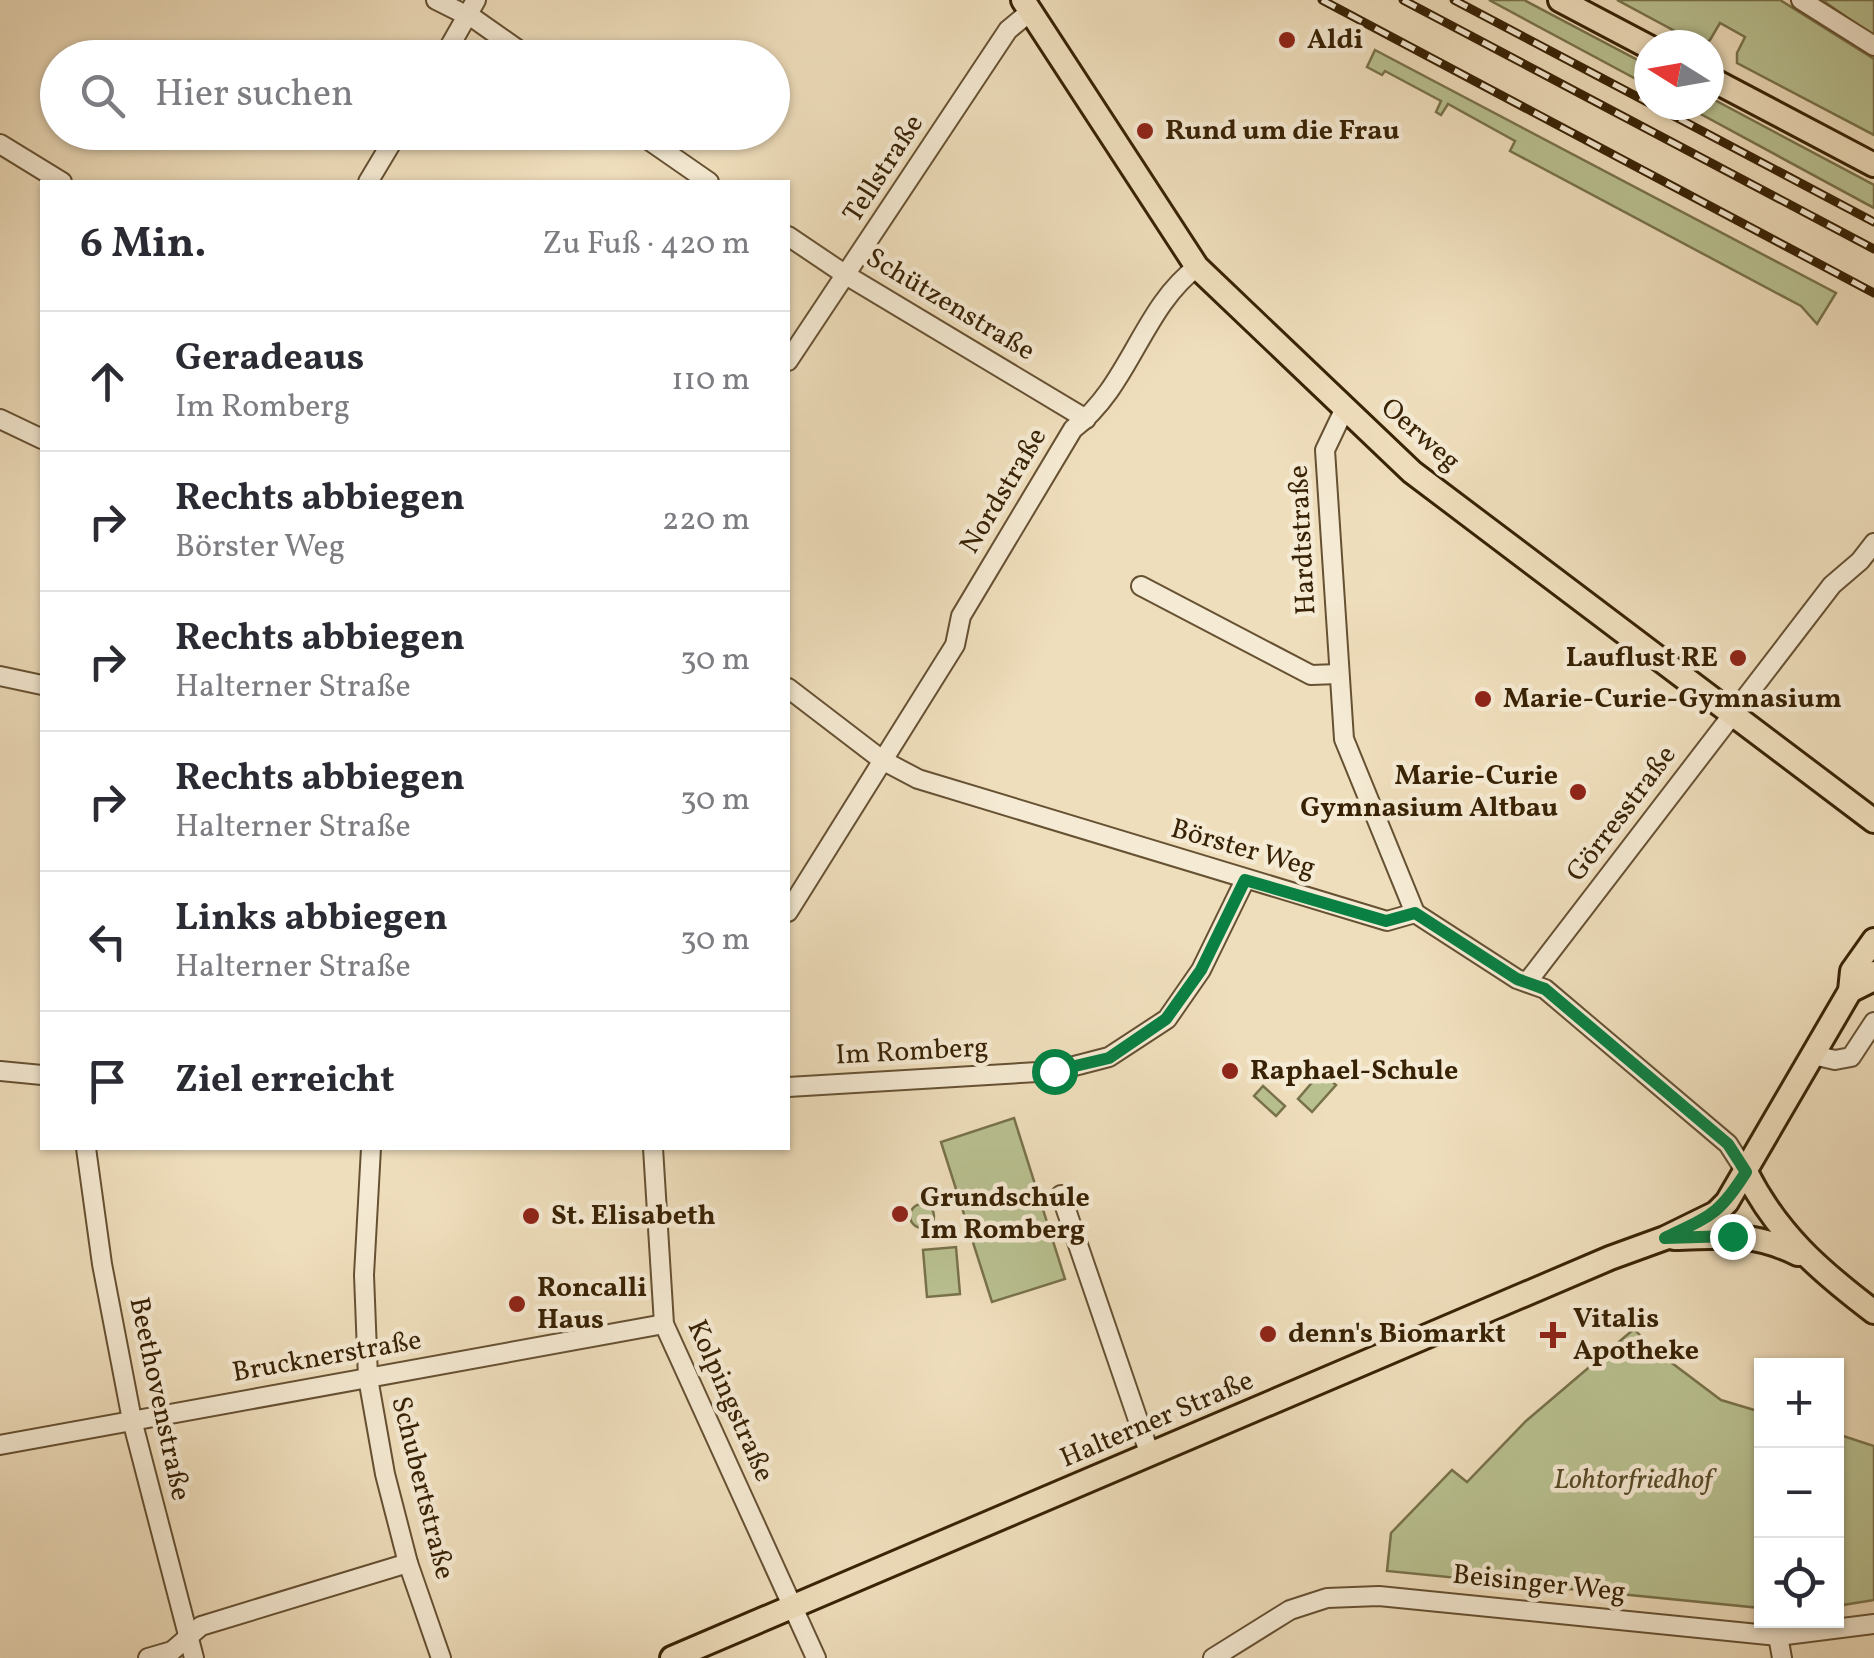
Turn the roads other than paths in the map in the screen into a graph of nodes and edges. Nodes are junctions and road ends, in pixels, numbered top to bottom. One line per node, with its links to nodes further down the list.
1 (436, 0): 5 (street)
2 (1560, 0): 6 (main road)
3 (1802, 0): 9 (street)
4 (1027, 6): 19 (main road, Oerweg); 20 (street, Tellstraße)
5 (472, 8): 7 (street); 8 (street)
6 (1634, 39)
7 (453, 40)
8 (509, 40)
9 (1874, 46)
10 (1724, 86): 14 (main road)
11 (0, 144): 16 (street)
12 (387, 150): 17 (street)
13 (658, 150): 15 (street)
14 (1874, 165)
15 (689, 177)
16 (59, 180)
17 (369, 180)
18 (790, 237): 20 (street, Schützenstraße)
19 (1196, 267): 22 (main road, Oerweg); 24 (street, Nordstraße)
20 (846, 275): 21 (street, Tellstraße); 24 (street, Schützenstraße)
21 (790, 359)
22 (1345, 408): 29 (street, Hardtstraße); 33 (main road, Oerweg)
23 (0, 419): 25 (street)
24 (1086, 419): 34 (street, Nordstraße)
25 (40, 438)
26 (1874, 543): 27 (street, Görresstraße)
27 (1867, 566): 33 (street, Görresstraße)
28 (1140, 586): 29 (street)
29 (1338, 674): 38 (street, Hardtstraße)
30 (0, 676): 31 (street)
31 (40, 686)
32 (790, 690): 34 (street, Börster Weg)
33 (1733, 713): 35 (main road, Oerweg); 41 (street, Görresstraße)
34 (882, 760): 36 (street, Börster Weg); 37 (street)
35 (1874, 821)
36 (1245, 880): 38 (street, Börster Weg); 47 (street, Im Romberg)
37 (790, 909)
38 (1415, 913): 41 (street)
39 (1874, 940): 42 (main road, Halterner Straße)
40 (1874, 973): 42 (main road)
41 (1528, 981): 51 (street)
42 (1850, 990): 44 (main road, Halterner Straße)
43 (1874, 1022): 44 (street)
44 (1812, 1056): 51 (main road, Halterner Straße)
45 (0, 1071): 46 (street)
46 (40, 1075)
47 (790, 1088)
48 (86, 1150): 58 (street, Beethovenstraße)
49 (372, 1150): 57 (street, Schubertstraße)
50 (653, 1150): 56 (street, Kolpingstraße)
51 (1746, 1172): 53 (main road, Halterner Straße); 54 (main road)
52 (1061, 1196): 60 (street)
53 (1665, 1238): 54 (main road, Halterner Straße); 60 (main road, Halterner Straße)
54 (1806, 1258): 55 (main road)
55 (1871, 1304)
56 (664, 1324): 57 (street, Brucknerstraße); 62 (street, Kolpingstraße)
57 (368, 1378): 58 (street, Brucknerstraße); 61 (street, Schubertstraße)
58 (132, 1420): 59 (street, Brucknerstraße); 65 (street, Beethovenstraße)
59 (0, 1445)
60 (1150, 1455): 62 (main road, Halterner Straße)
61 (408, 1563): 65 (street); 68 (street, Schubertstraße)
62 (794, 1607): 69 (main road, Halterner Straße); 70 (street, Kolpingstraße)
63 (1874, 1624): 64 (street, Beisinger Weg)
64 (1778, 1636): 71 (street, Beisinger Weg); 72 (street)
65 (187, 1638): 66 (street); 67 (street, Beethovenstraße)
66 (148, 1658)
67 (194, 1658)
68 (441, 1658)
69 (672, 1658)
70 (816, 1658)
71 (1213, 1658)
72 (1782, 1658)

